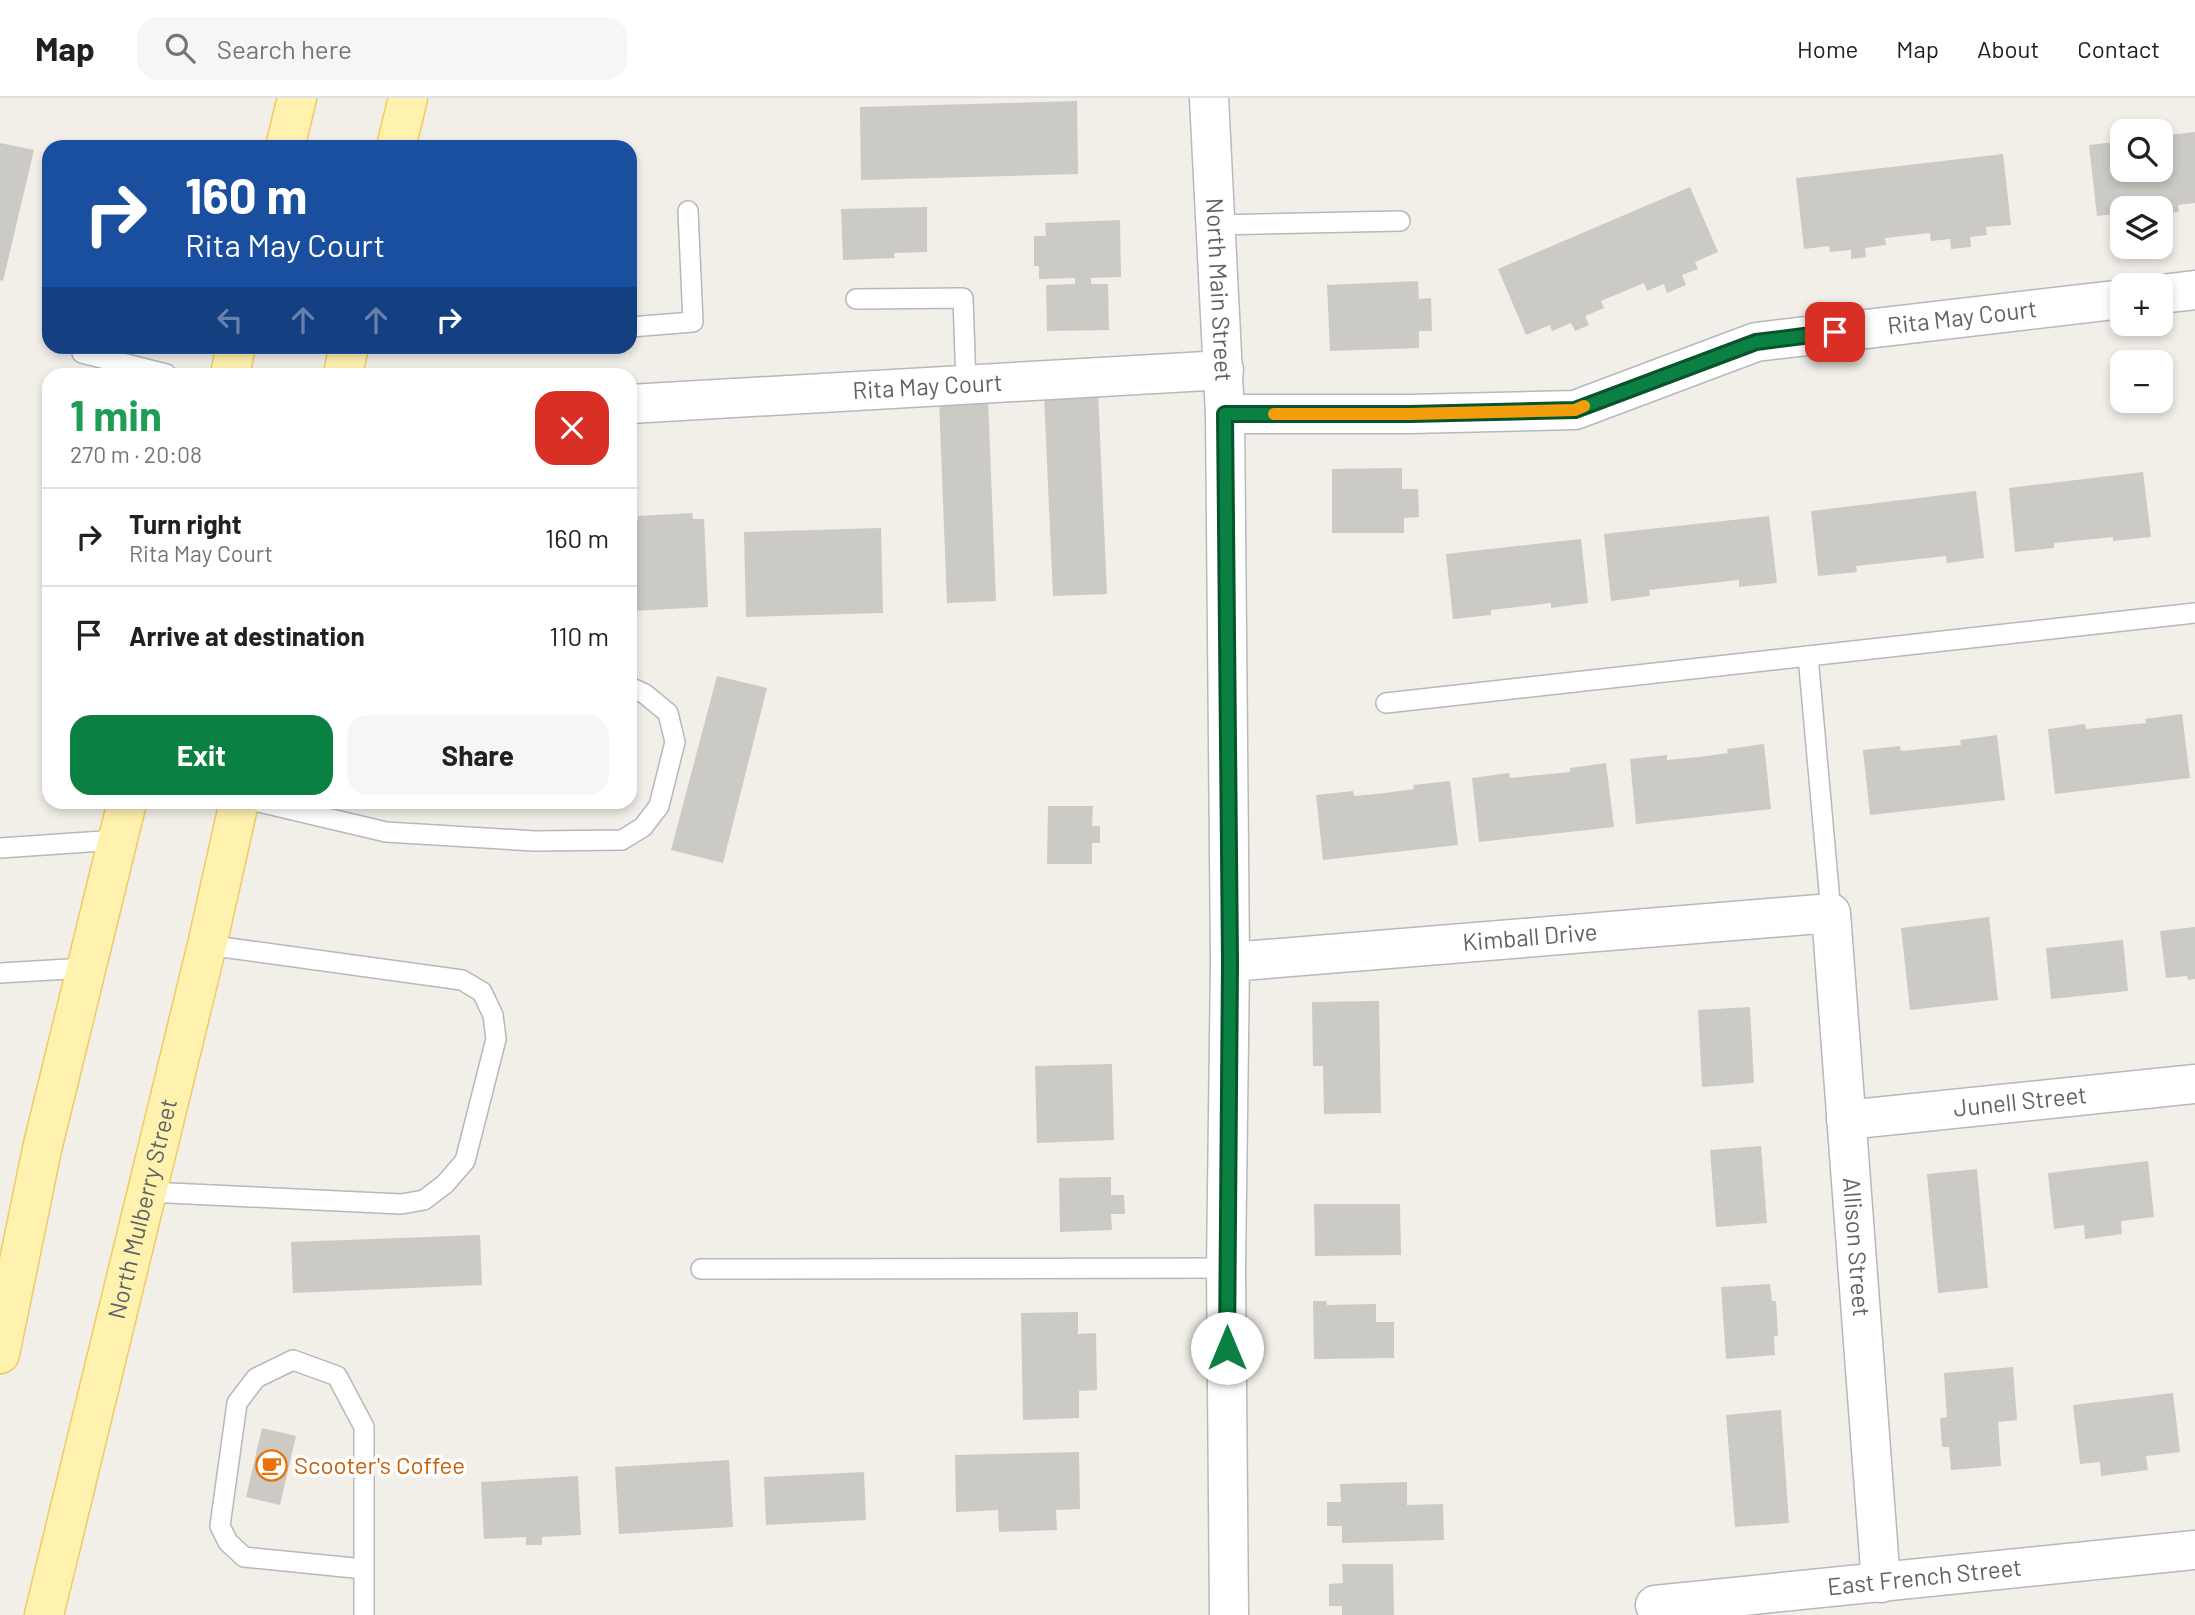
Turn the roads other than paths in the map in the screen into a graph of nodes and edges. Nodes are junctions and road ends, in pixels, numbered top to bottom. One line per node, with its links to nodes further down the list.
1 (297, 98): 4 (main road)
2 (408, 98): 5 (main road)
3 (1209, 98): 8 (street, North Main Street)
4 (287, 140)
5 (398, 140)
6 (688, 211): 13 (lane)
7 (1400, 221): 8 (lane)
8 (1216, 225): 16 (street, North Main Street)
9 (2195, 290): 10 (street)
10 (2173, 293)
11 (856, 299): 17 (lane)
12 (2110, 301): 19 (street, Rita May Court)
13 (637, 326)
14 (86, 354): 15 (lane)
15 (142, 368)
16 (1224, 370): 17 (street, Rita May Court); 19 (street, North Main Street)
17 (966, 384): 18 (street, Rita May Court)
18 (637, 404)
19 (1225, 414): 31 (street, North Main Street)
20 (2195, 613): 21 (lane)
21 (1808, 656): 23 (lane); 29 (lane)
22 (637, 690): 26 (lane)
23 (1386, 703)
24 (125, 809): 27 (main road)
25 (237, 809): 30 (main road, North Mulberry Street)
26 (289, 809)
27 (117, 840): 28 (lane); 32 (main road)
28 (0, 848)
29 (1831, 913): 31 (street, Kimball Drive); 35 (street, Allison Street)
30 (207, 944): 36 (main road, North Mulberry Street); 36 (lane)
31 (1230, 962): 37 (street, North Main Street)
32 (86, 968): 33 (lane); 39 (main road)
33 (0, 973)
34 (2195, 1084): 35 (street, Junell Street)
35 (1846, 1120): 42 (street, Allison Street)
36 (148, 1192): 44 (main road, North Mulberry Street)
37 (1226, 1268): 38 (lane); 46 (street, North Main Street)
38 (701, 1269)
39 (0, 1354)
40 (2195, 1550): 42 (street, East French Street)
41 (364, 1569): 41 (lane); 45 (lane)
42 (1881, 1583): 43 (street, East French Street)
43 (1655, 1605)
44 (44, 1615)
45 (364, 1615)
46 (1229, 1615)

